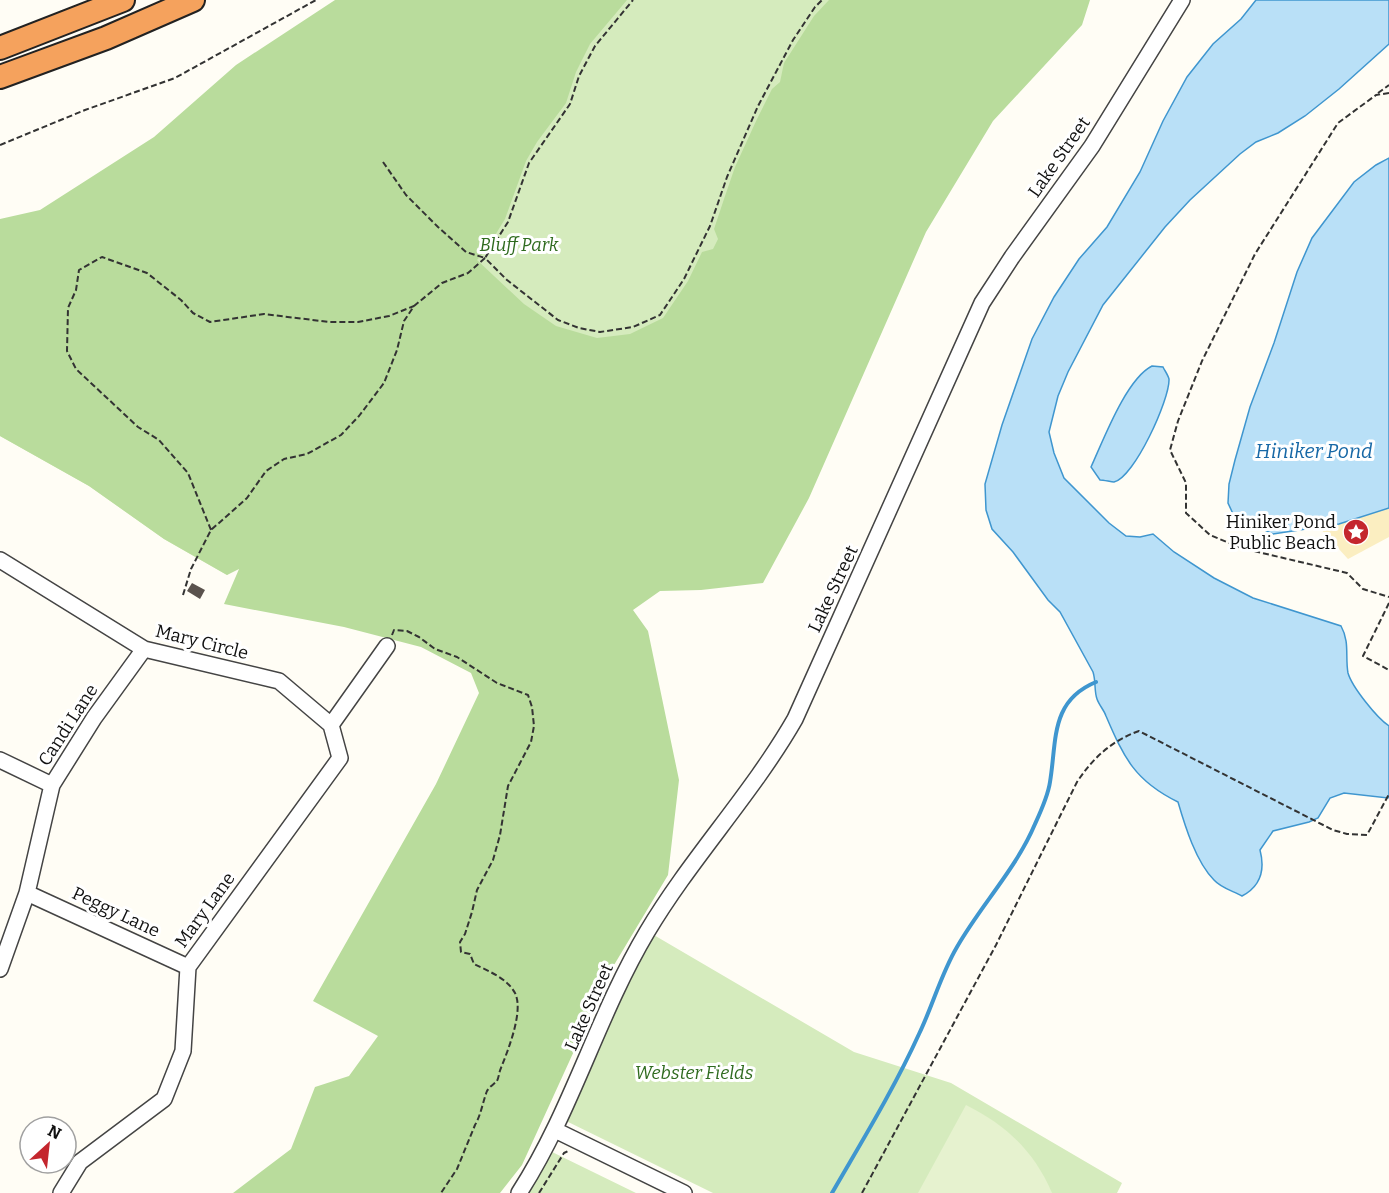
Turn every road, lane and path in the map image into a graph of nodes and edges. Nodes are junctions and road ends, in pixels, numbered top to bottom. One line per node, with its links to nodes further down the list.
1 (123, 0): 7 (highway)
2 (193, 0): 8 (highway)
3 (316, 0): 12 (path)
4 (633, 0): 14 (path)
5 (822, 0): 14 (path)
6 (1182, 0): 31 (street, Lake Street)
7 (0, 48)
8 (0, 77)
9 (1389, 85): 11 (path)
10 (1389, 93): 11 (path)
11 (1376, 95): 19 (path)
12 (0, 145)
13 (383, 162): 14 (path)
14 (485, 258): 15 (path)
15 (414, 306): 16 (path); 16 (path)
16 (211, 530): 18 (path)
17 (0, 560): 22 (street, Mary Circle)
18 (183, 595)
19 (1389, 597)
20 (1389, 603): 23 (path)
21 (387, 646): 24 (street); 34 (path)
22 (144, 649): 24 (street, Mary Circle); 26 (street, Candi Lane)
23 (1389, 670)
24 (331, 725): 29 (street, Mary Lane)
25 (0, 760): 26 (street)
26 (52, 784): 28 (street, Candi Lane)
27 (1389, 794): 38 (path)
28 (27, 893): 29 (street, Peggy Lane); 30 (street, Candi Lane)
29 (188, 967): 33 (street, Mary Lane)
30 (1, 968)
31 (555, 1130): 35 (street, Lake Street); 37 (street)
32 (569, 1150): 36 (path)
33 (61, 1193)
34 (441, 1193)
35 (519, 1193)
36 (539, 1193)
37 (684, 1193)
38 (862, 1193)

